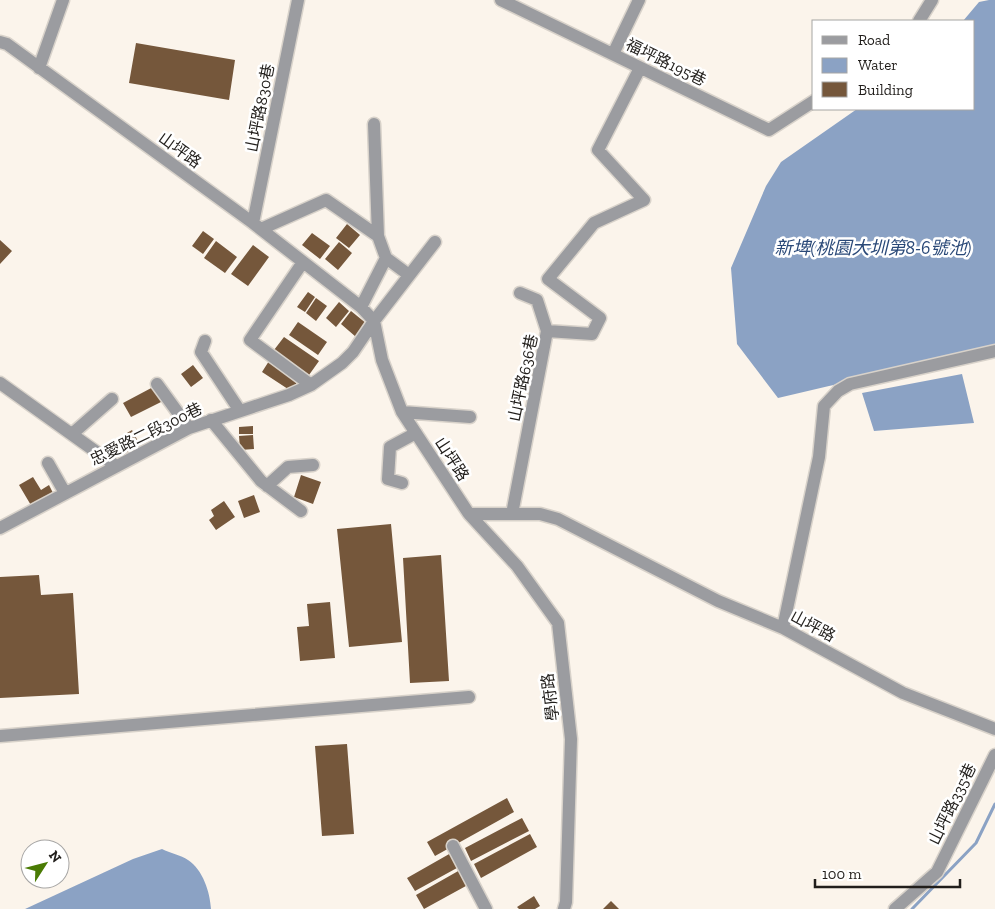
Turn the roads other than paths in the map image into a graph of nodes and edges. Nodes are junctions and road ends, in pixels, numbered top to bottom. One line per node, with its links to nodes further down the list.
1 (63, 0): 9 (street)
2 (298, 0): 13 (street, 山坪路830巷)
3 (501, 0): 8 (street, 福坪路195巷)
4 (639, 0): 8 (street)
5 (932, 0): 6 (street)
6 (920, 20)
7 (0, 42): 9 (street, 山坪路)
8 (613, 54): 10 (street, 福坪路195巷)
9 (40, 68): 13 (street, 山坪路)
10 (640, 68): 11 (street, 福坪路195巷); 22 (street, 山坪路636巷)
11 (812, 102)
12 (374, 124): 14 (street)
13 (257, 226): 14 (street); 17 (street, 山坪路)
14 (378, 236): 16 (street)
15 (435, 242): 18 (street, 忠愛路二段300巷)
16 (386, 258): 18 (street); 20 (street)
17 (303, 262): 20 (street, 山坪路); 27 (street)
18 (410, 275): 21 (street, 忠愛路二段300巷)
19 (520, 293): 22 (street)
20 (361, 307): 21 (street, 山坪路)
21 (374, 320): 27 (street, 忠愛路二段300巷); 30 (street, 山坪路)
22 (547, 331): 44 (street, 山坪路636巷)
23 (205, 341): 29 (street)
24 (995, 351): 46 (street)
25 (0, 383): 35 (street)
26 (157, 384): 33 (street)
27 (311, 385): 29 (street, 忠愛路二段300巷)
28 (112, 399): 35 (street)
29 (240, 411): 32 (street, 忠愛路二段300巷)
30 (402, 412): 31 (street); 34 (street, 山坪路)
31 (470, 417)
32 (211, 420): 33 (street, 忠愛路二段300巷); 40 (street)
33 (190, 428): 38 (street, 忠愛路二段300巷)
34 (416, 433): 39 (street); 43 (street, 山坪路)
35 (72, 434): 38 (street)
36 (48, 463): 41 (street)
37 (314, 465): 40 (street)
38 (116, 466): 41 (street, 忠愛路二段300巷)
39 (402, 483)
40 (267, 486): 42 (street)
41 (65, 493): 45 (street, 忠愛路二段300巷)
42 (301, 511)
43 (469, 514): 44 (street, 山坪路); 53 (street, 學府路)
44 (512, 514): 46 (street, 山坪路)
45 (0, 528)
46 (782, 628): 48 (street, 山坪路)
47 (469, 697): 49 (street)
48 (995, 729)
49 (0, 736)
50 (995, 755): 54 (street, 山坪路335巷)
51 (453, 846): 52 (street)
52 (486, 909)
53 (564, 909)
54 (895, 909)

